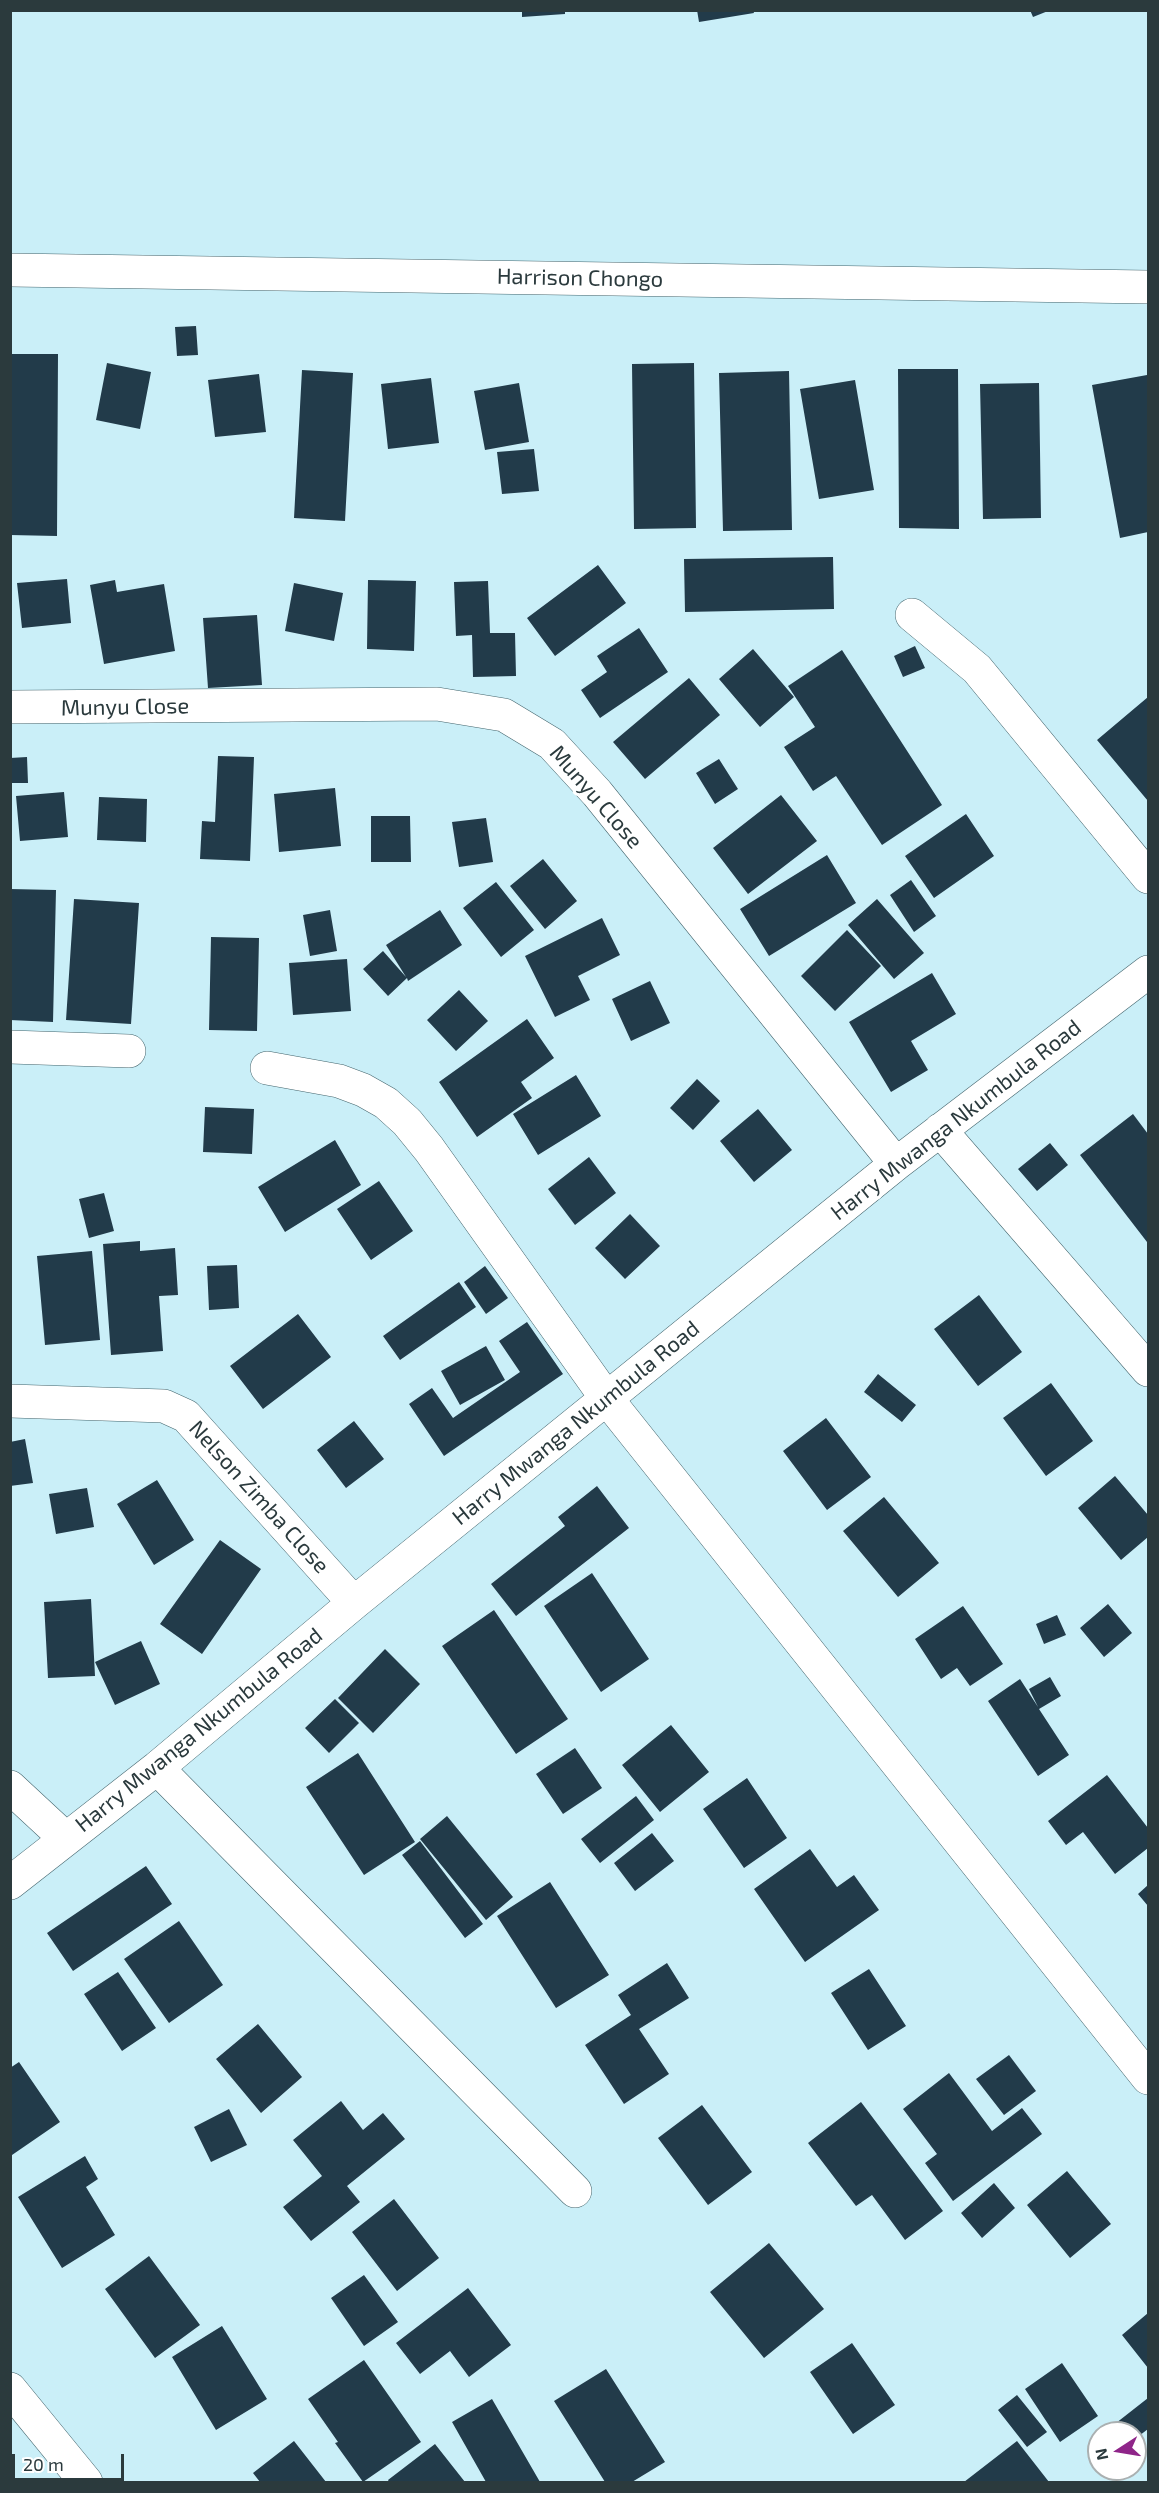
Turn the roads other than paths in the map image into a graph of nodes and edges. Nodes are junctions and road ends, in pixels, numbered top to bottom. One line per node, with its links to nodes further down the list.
1 (10, 270): 2 (street, Harrison Chongo)
2 (1149, 287)
3 (912, 615): 5 (street)
4 (10, 707): 11 (street, Munyu Close)
5 (1149, 877)
6 (1149, 972): 10 (street, Harry Mwanga Nkumbula Road)
7 (10, 1047): 8 (street)
8 (129, 1051)
9 (267, 1068): 13 (street)
10 (940, 1130): 11 (street, Harry Mwanga Nkumbula Road); 12 (street)
11 (896, 1164): 13 (street, Harry Mwanga Nkumbula Road)
12 (1149, 1370)
13 (607, 1399): 15 (street, Harry Mwanga Nkumbula Road); 20 (street)
14 (10, 1401): 15 (street, Nelson Zimba Close)
15 (354, 1603): 16 (street, Harry Mwanga Nkumbula Road)
16 (157, 1768): 18 (street, Harry Mwanga Nkumbula Road); 21 (street)
17 (10, 1787): 18 (street)
18 (66, 1839): 19 (street, Harry Mwanga Nkumbula Road)
19 (10, 1883)
20 (1149, 2078)
21 (575, 2190)
22 (10, 2389): 23 (street)
23 (86, 2482)

